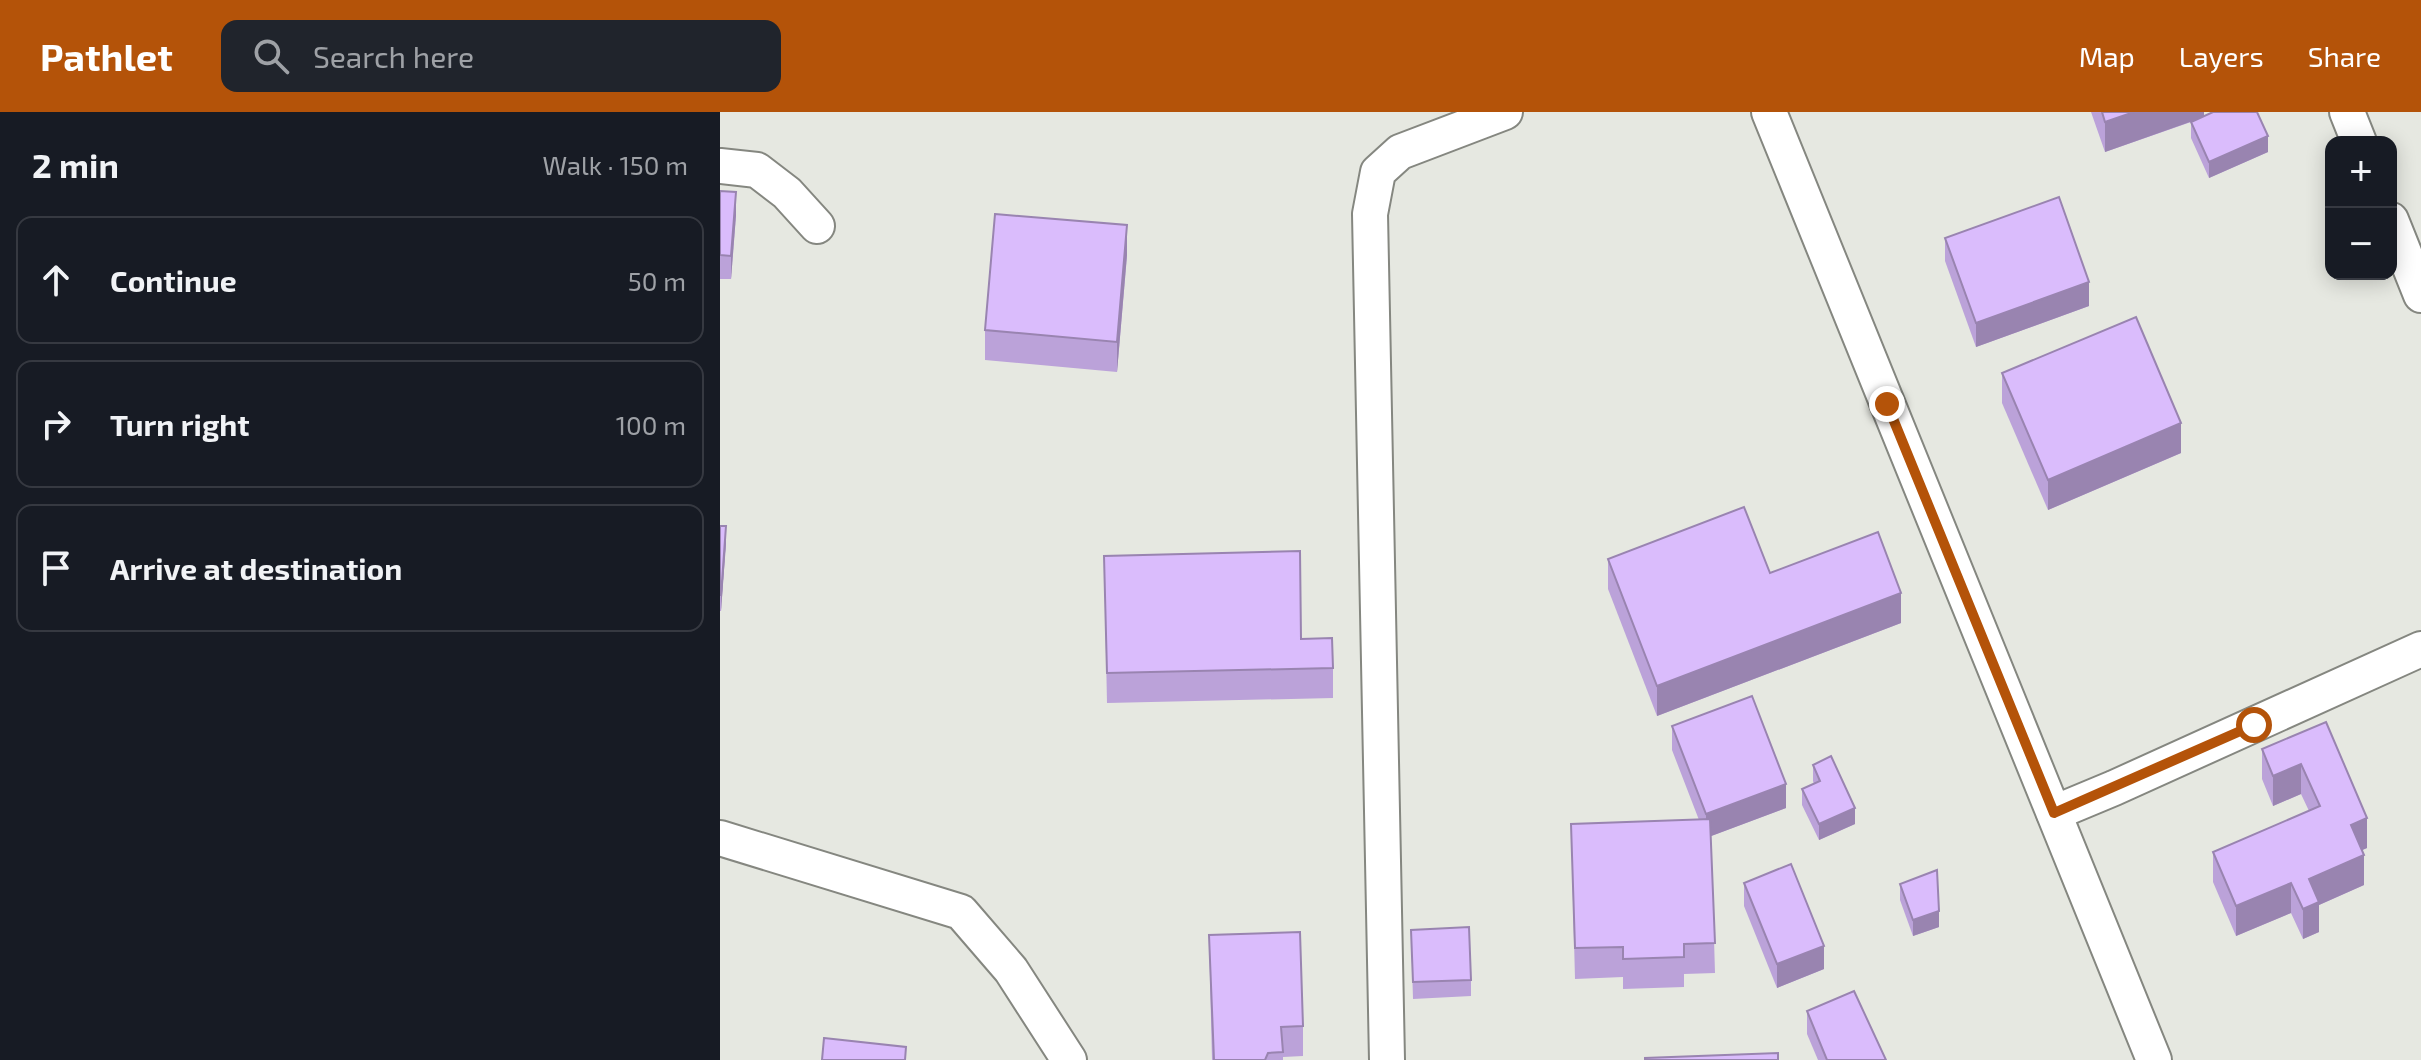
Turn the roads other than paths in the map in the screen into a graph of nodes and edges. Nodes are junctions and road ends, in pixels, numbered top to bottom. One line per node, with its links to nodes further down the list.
1 (1505, 112): 13 (street)
2 (1769, 112): 10 (street)
3 (2347, 112): 4 (street)
4 (2357, 136)
5 (720, 166): 6 (street)
6 (817, 226)
7 (2397, 235): 8 (street)
8 (2421, 295)
9 (2421, 649): 10 (street)
10 (2054, 813): 14 (street)
11 (720, 838): 12 (street)
12 (1069, 1060)
13 (1387, 1060)
14 (2154, 1060)

